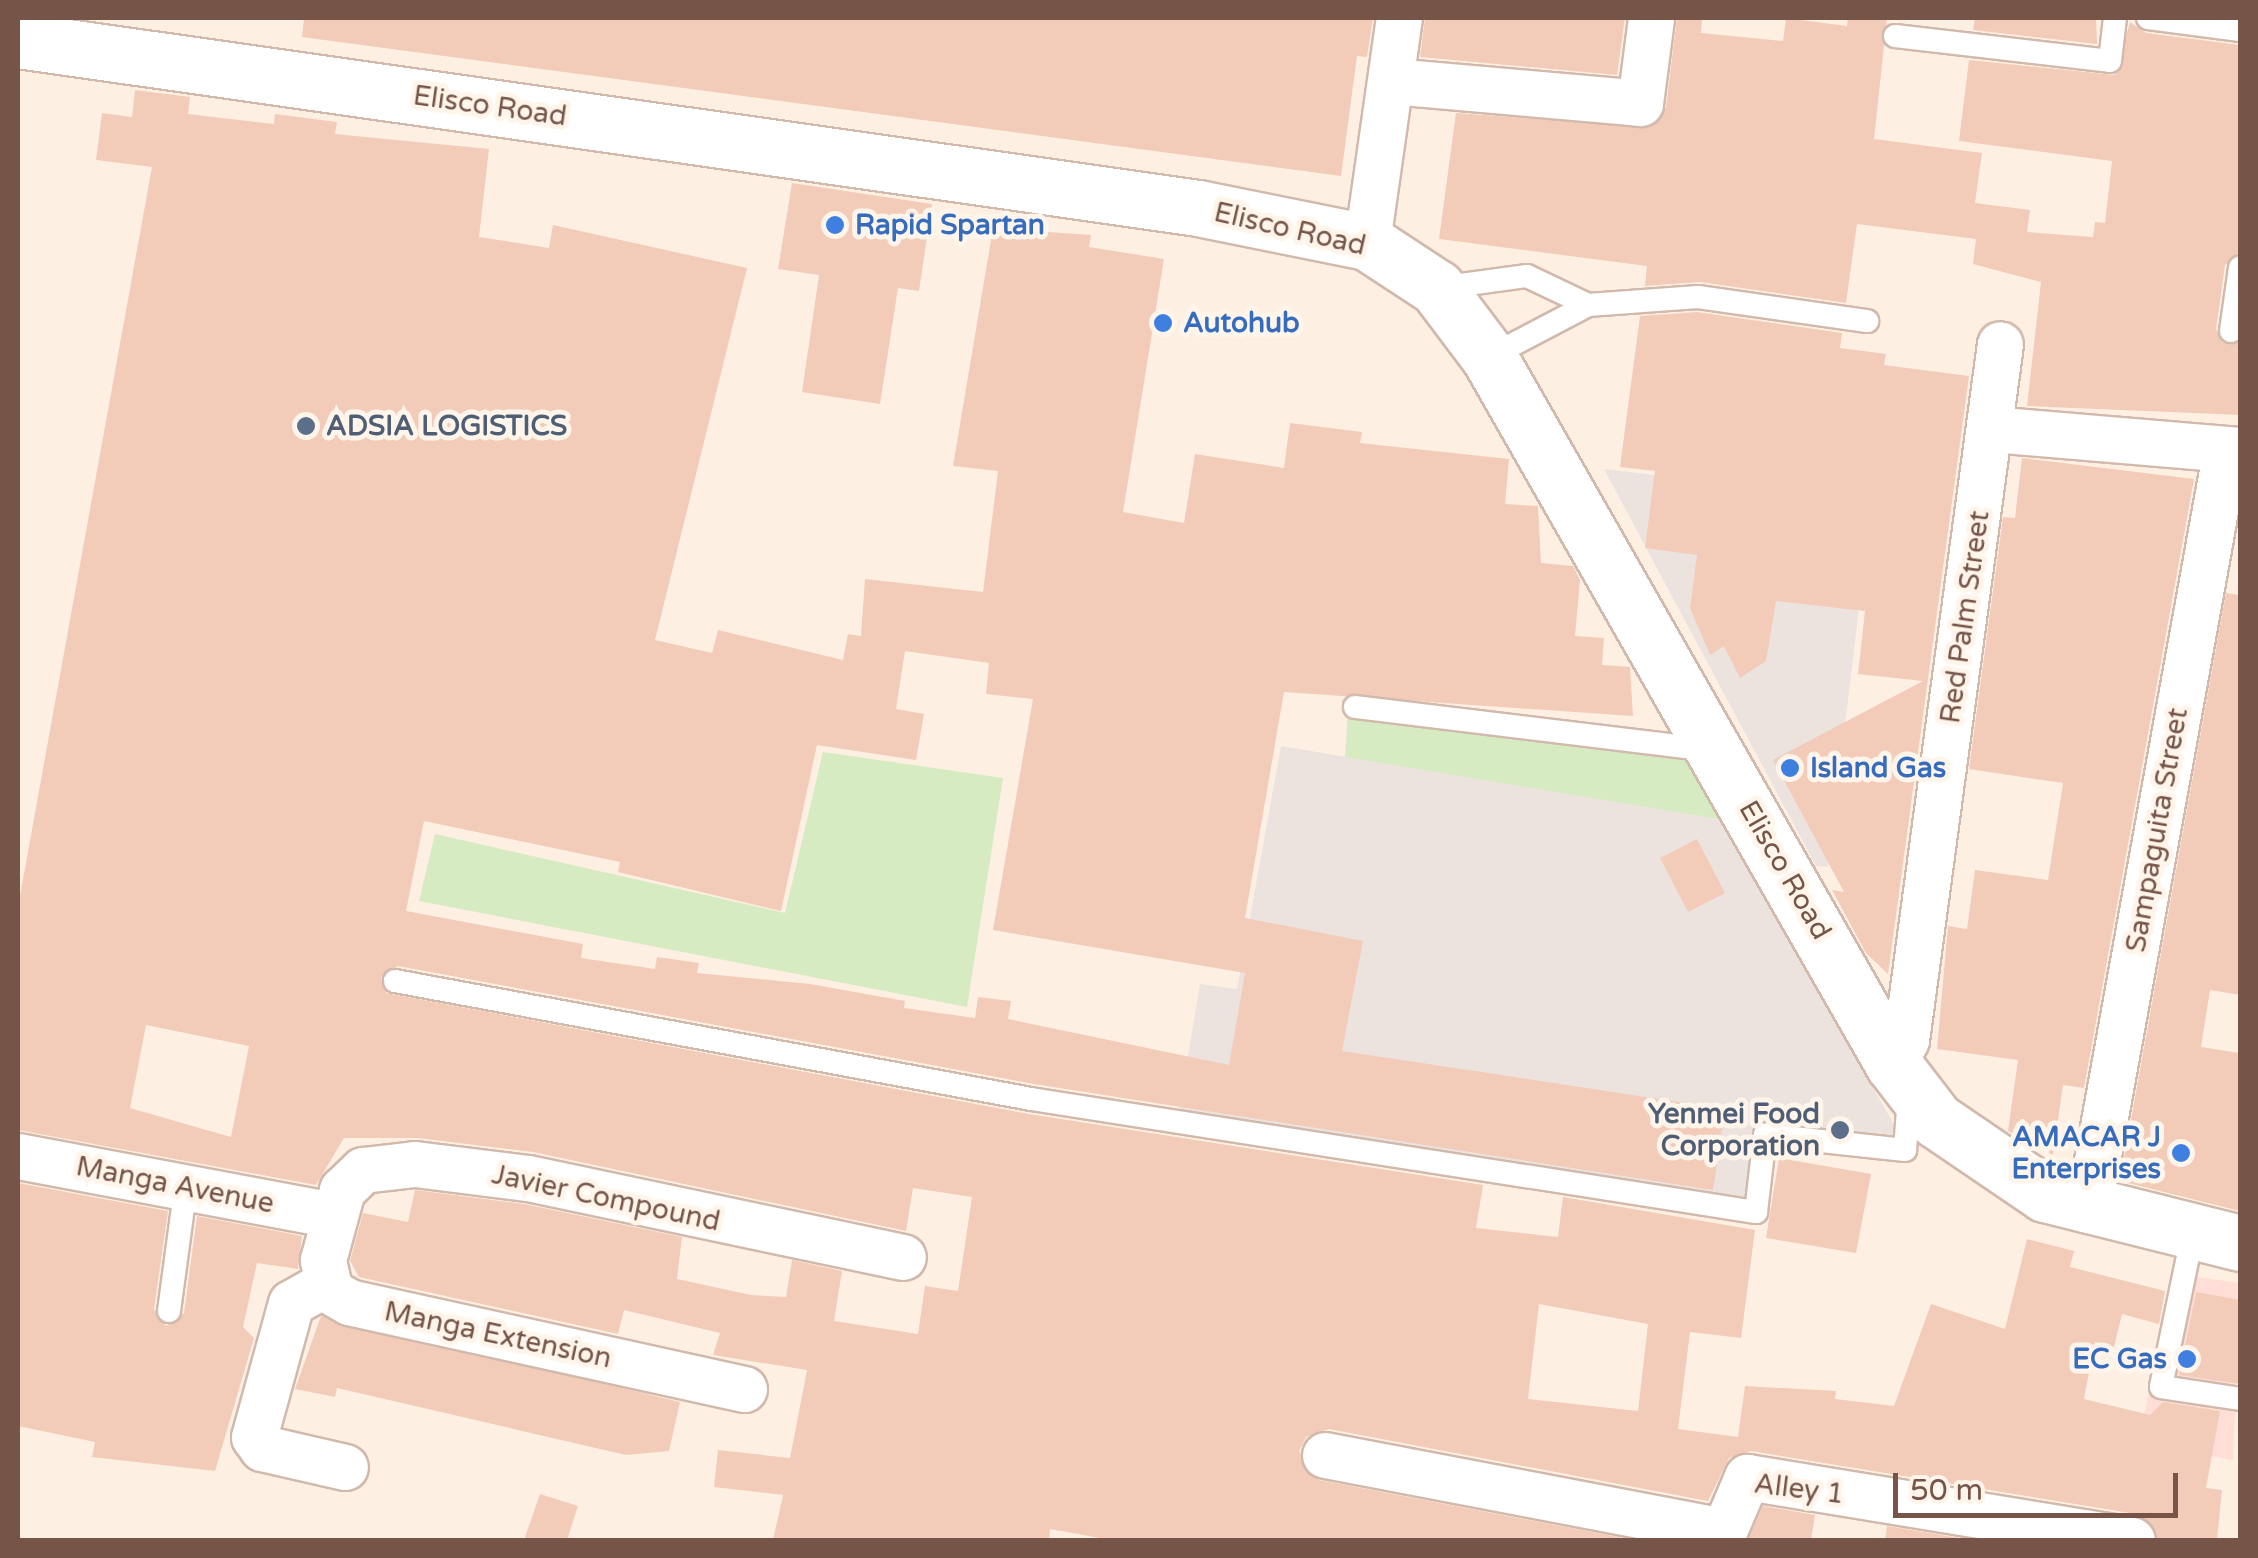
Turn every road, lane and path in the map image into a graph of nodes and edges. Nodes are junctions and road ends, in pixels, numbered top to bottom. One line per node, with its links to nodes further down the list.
1 (1398, 18): 8 (street)
2 (1651, 18): 8 (street)
3 (2115, 18): 6 (lane)
4 (2148, 18): 5 (lane)
5 (2240, 30)
6 (1896, 36)
7 (50, 55): 9 (main road, Elisco Road)
8 (1391, 82): 9 (street)
9 (1367, 242): 11 (main road, Elisco Road)
10 (2240, 268): 14 (lane)
11 (1438, 288): 12 (lane); 16 (main road, Elisco Road)
12 (1588, 305): 13 (lane); 16 (lane)
13 (1868, 321)
14 (2231, 331)
15 (2000, 344): 17 (street, Red Palm Street)
16 (1489, 357): 20 (main road, Elisco Road)
17 (1991, 429): 18 (street); 22 (street, Red Palm Street)
18 (2233, 449): 25 (street, Sampaguita Street)
19 (1355, 707): 20 (lane)
20 (1715, 750): 22 (main road, Elisco Road)
21 (395, 981): 22 (lane)
22 (1901, 1076): 25 (main road, Elisco Road)
23 (18, 1156): 24 (street, Manga Avenue)
24 (186, 1186): 26 (street, Manga Avenue); 30 (lane)
25 (2088, 1210): 27 (main road, Elisco Road)
26 (332, 1215): 28 (street, Javier Compound); 29 (street)
27 (2216, 1240): 32 (lane)
28 (903, 1257)
29 (327, 1283): 31 (street, Manga Extension); 34 (street)
30 (169, 1311)
31 (744, 1389)
32 (2240, 1399)
33 (1325, 1455): 35 (street, Alley 1)
34 (344, 1467)
35 (2132, 1540)

